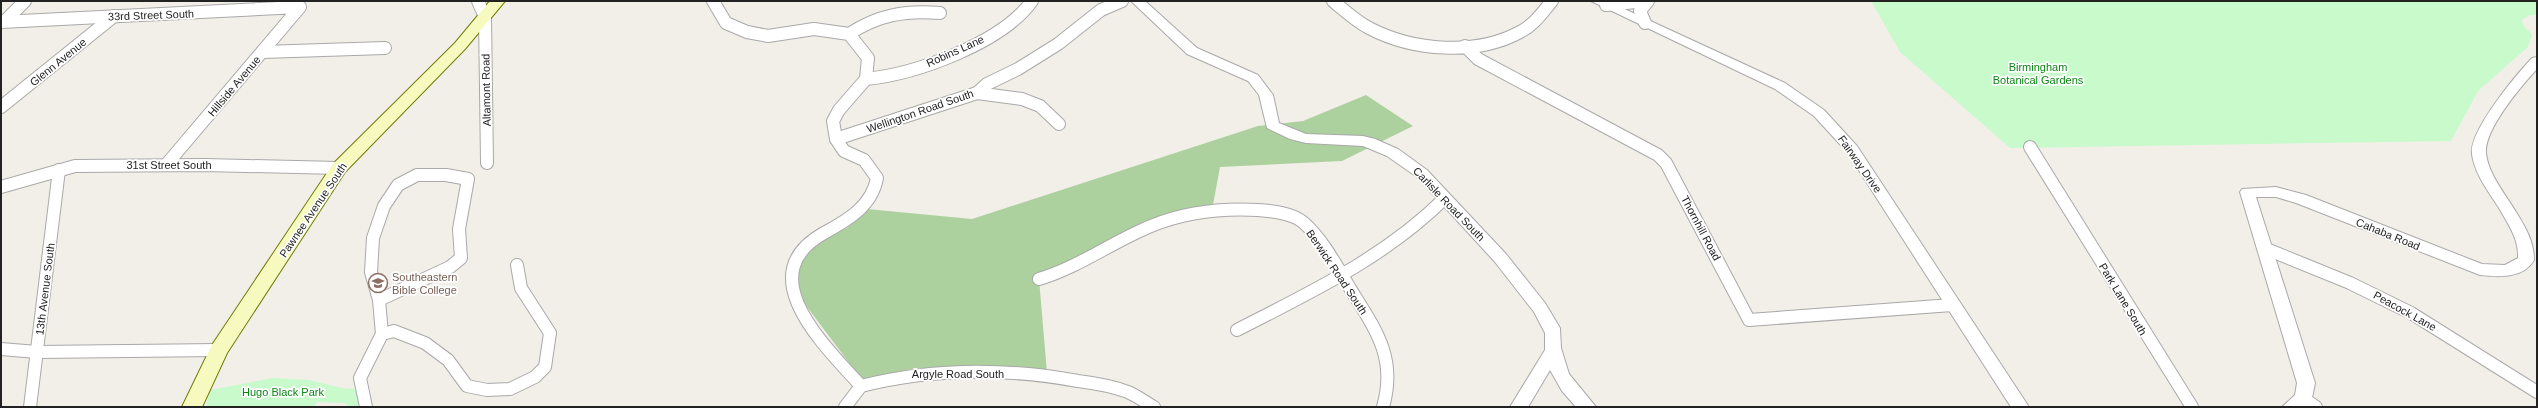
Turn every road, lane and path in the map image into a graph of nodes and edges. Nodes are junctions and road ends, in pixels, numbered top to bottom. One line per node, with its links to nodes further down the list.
1 (24, 1): 16 (street)
2 (478, 1): 15 (street)
3 (498, 1): 15 (main road, Pawnee Avenue South)
4 (713, 1): 18 (street)
5 (1032, 1): 23 (street, Robins Lane)
6 (1122, 1): 24 (street, Wellington Road South)
7 (1137, 1): 34 (street, Carlisle Road South)
8 (1333, 1): 19 (street)
9 (1647, 1): 11 (street); 17 (street)
10 (1548, 3): 19 (street)
11 (1602, 3): 17 (street, Fairway Drive)
12 (300, 7): 14 (street, 33rd Street South); 21 (street, Hillside Avenue)
13 (940, 13): 18 (street)
14 (114, 16): 16 (street, 33rd Street South); 25 (street, Glenn Avenue)
15 (485, 17): 29 (street, Altamont Road); 31 (main road, Pawnee Avenue South)
16 (3, 22)
17 (1645, 23): 41 (street, Fairway Drive)
18 (849, 34): 23 (street)
19 (1465, 46): 41 (street, Thornhill Road)
20 (385, 48): 21 (street)
21 (262, 52): 30 (street, Hillside Avenue)
22 (2537, 61): 36 (street, Cahaba Road)
23 (866, 79): 27 (street)
24 (977, 93): 26 (street); 27 (street, Wellington Road South)
25 (1, 107)
26 (1059, 124)
27 (836, 139): 48 (street)
28 (2030, 147): 60 (street, Park Lane South)
29 (487, 163)
30 (166, 165): 31 (street, 31st Street South); 32 (street, 31st Street South)
31 (339, 168): 45 (main road, Pawnee Avenue South)
32 (59, 170): 33 (street, 31st Street South); 47 (street, 13th Avenue South)
33 (1, 187)
34 (1444, 199): 38 (street); 46 (street, Carlisle Road South)
35 (2264, 248): 36 (street, Cahaba Road); 49 (street, Peacock Lane); 50 (street, Cahaba Road)
36 (2532, 252)
37 (517, 265): 43 (street)
38 (1341, 274): 39 (street, Berwick Road South); 42 (street); 56 (street, Berwick Road South)
39 (1039, 279)
40 (379, 300): 40 (street); 43 (street)
41 (1952, 305): 59 (street, Fairway Drive)
42 (1237, 330)
43 (388, 333): 53 (street)
44 (1, 348): 47 (street)
45 (219, 350): 47 (street); 52 (main road, Pawnee Avenue South)
46 (1554, 350): 57 (street); 58 (street, Carlisle Road South)
47 (37, 352): 51 (street, 13th Avenue South)
48 (861, 386): 54 (street); 55 (street, Argyle Road South)
49 (2537, 392)
50 (2297, 403): 61 (street)
51 (30, 407)
52 (192, 407)
53 (366, 407)
54 (845, 407)
55 (1154, 407)
56 (1383, 407)
57 (1519, 407)
58 (1586, 407)
59 (2020, 407)
60 (2192, 407)
61 (2316, 407)

